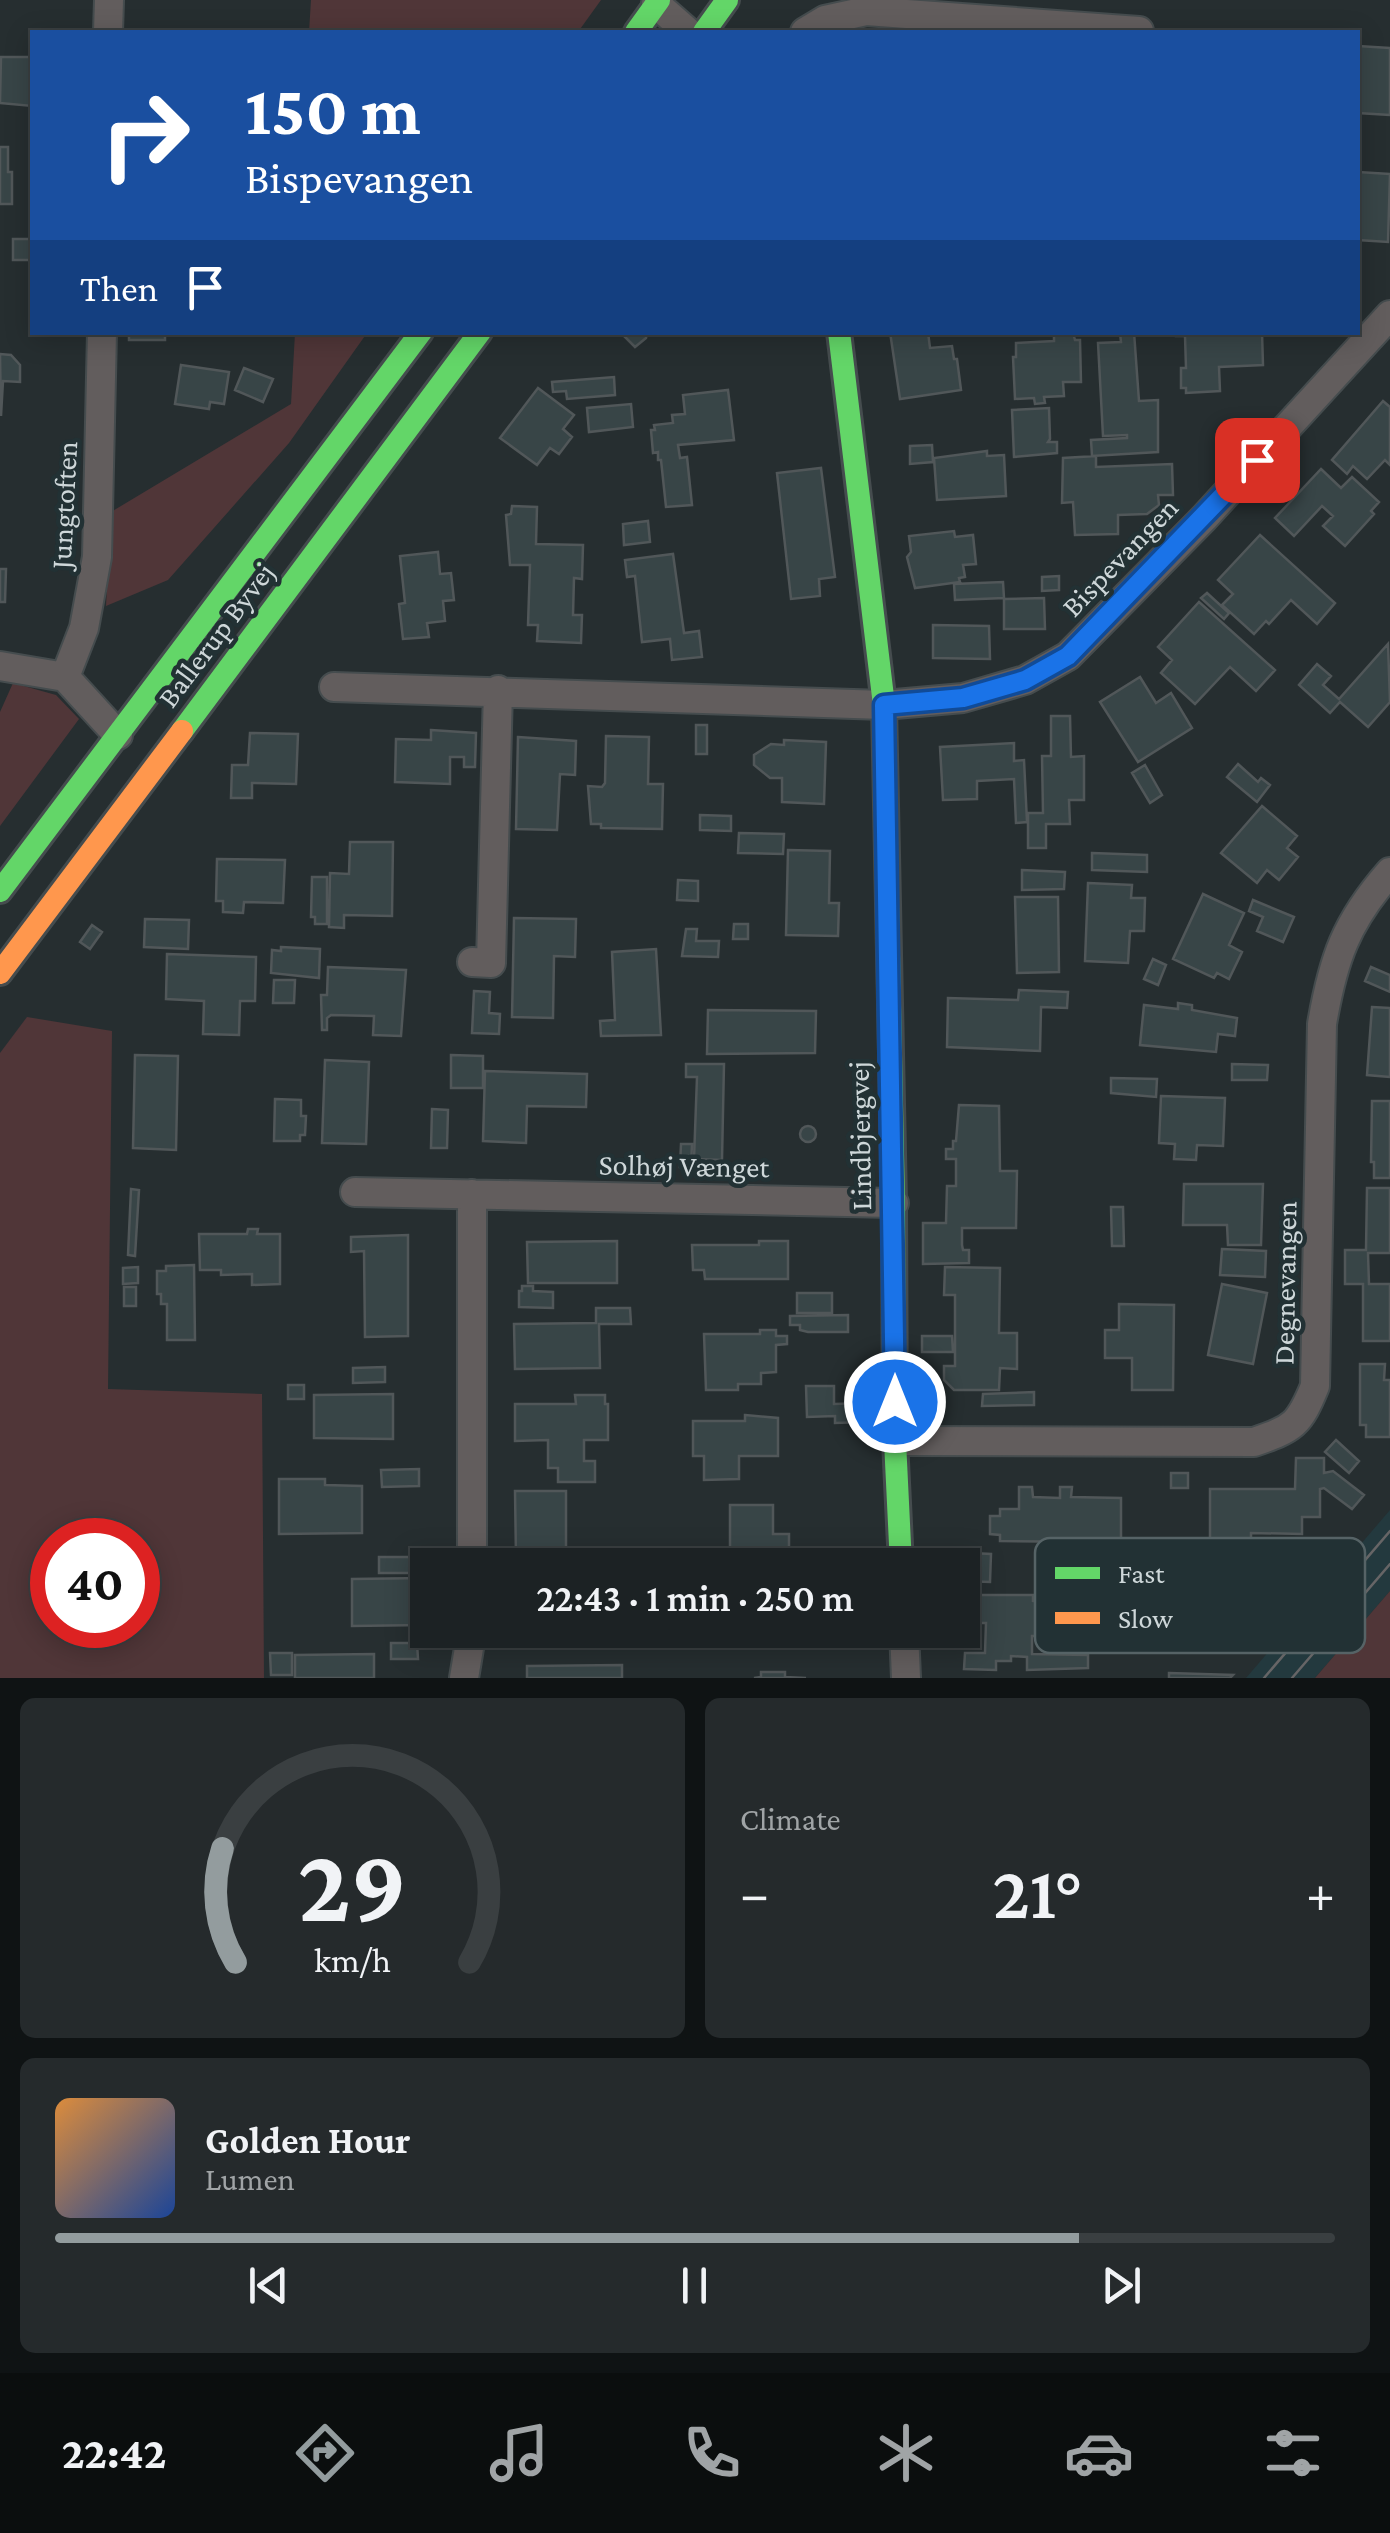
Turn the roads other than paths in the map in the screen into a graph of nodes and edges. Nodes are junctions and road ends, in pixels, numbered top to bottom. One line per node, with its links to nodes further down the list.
1 (109, 0): 4 (street)
2 (727, 0): 7 (main road)
3 (657, 2): 5 (main road); 6 (street)
4 (108, 30)
5 (637, 30)
6 (686, 30)
7 (705, 30)
8 (808, 30): 9 (street)
9 (1113, 30)
10 (1390, 316): 19 (street, Bispevangen)
11 (102, 335): 16 (street, Jungtoften)
12 (419, 335): 20 (main road, Ballerup Byvej)
13 (478, 335): 24 (main road, Ballerup Byvej)
14 (839, 335): 19 (main road, Lindbjergvej)
15 (0, 666): 16 (street)
16 (65, 676): 20 (street)
17 (334, 687): 18 (street)
18 (498, 690): 19 (street); 23 (street)
19 (884, 705): 27 (main road, Lindbjergvej)
20 (118, 735): 22 (main road, Ballerup Byvej)
21 (1390, 872): 28 (street, Degnevangen)
22 (0, 892)
23 (472, 962)
24 (0, 973)
25 (355, 1192): 26 (street, Solhøj Vænget)
26 (472, 1194): 27 (street, Solhøj Vænget); 29 (street)
27 (894, 1203): 28 (main road, Lindbjergvej)
28 (895, 1441): 30 (main road, Lindbjergvej)
29 (472, 1548)
30 (900, 1548)
31 (469, 1648): 33 (street)
32 (905, 1648): 34 (street)
33 (464, 1678)
34 (906, 1678)

